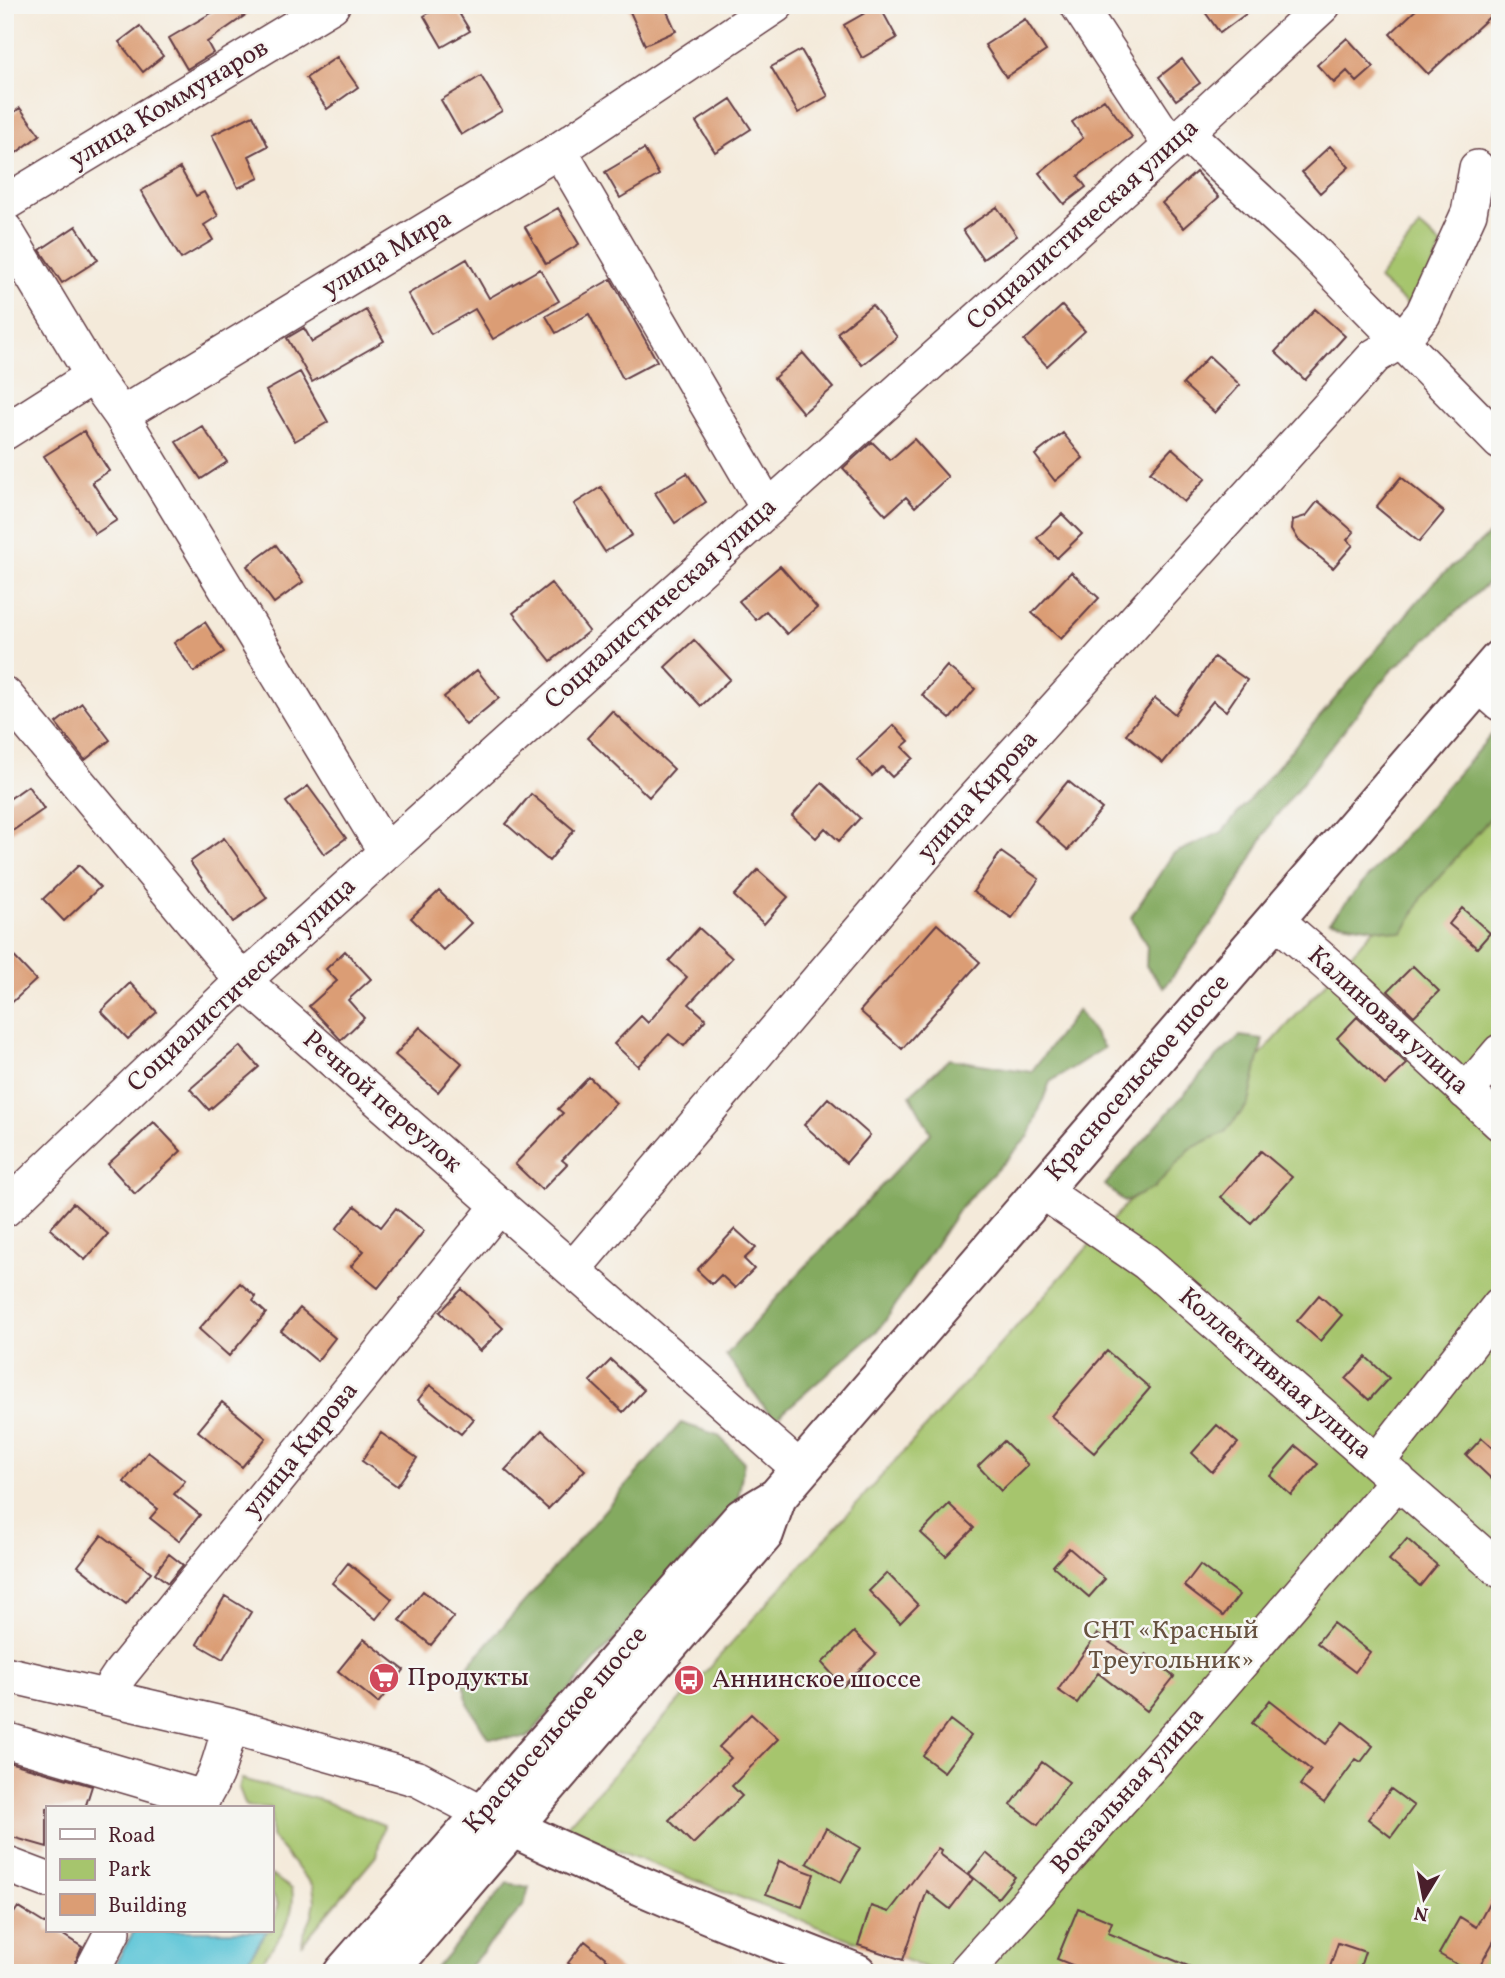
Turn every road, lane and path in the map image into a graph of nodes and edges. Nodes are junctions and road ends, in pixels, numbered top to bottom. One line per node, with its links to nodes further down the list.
1 (332, 5): 8 (street, улица Коммунаров)
2 (776, 5): 6 (street, улица Мира)
3 (1078, 5): 5 (street)
4 (1323, 5): 5 (street, Социалистическая улица)
5 (1179, 139): 10 (street); 15 (street, Социалистическая улица)
6 (559, 150): 12 (street, улица Мира); 15 (street)
7 (1477, 168): 10 (street)
8 (5, 203)
9 (5, 230): 11 (street)
10 (1402, 341): 14 (street); 27 (street, улица Кирова)
11 (93, 376): 12 (street); 13 (street)
12 (121, 415): 18 (street)
13 (5, 432)
14 (1500, 442)
15 (768, 508): 18 (street, Социалистическая улица)
16 (1493, 682): 19 (main road, Красносельское шоссе)
17 (5, 695): 20 (street, Речной переулок)
18 (386, 852): 20 (street, Социалистическая улица)
19 (1275, 919): 22 (street, Калиновая улица); 24 (main road, Красносельское шоссе)
20 (243, 981): 25 (street, Речной переулок); 26 (street, Социалистическая улица)
21 (1500, 1052): 22 (street)
22 (1466, 1092): 23 (street, Калиновая улица)
23 (1500, 1123)
24 (1041, 1190): 29 (street, Коллективная улица); 30 (main road, Красносельское шоссе)
25 (500, 1205): 27 (street, Речной переулок); 33 (street, улица Кирова)
26 (5, 1209)
27 (573, 1269): 30 (street, Речной переулок)
28 (1500, 1305): 29 (street, Вокзальная улица)
29 (1387, 1471): 31 (street, Коллективная улица); 45 (street, Вокзальная улица)
30 (788, 1483): 37 (main road, Красносельское шоссе)
31 (1494, 1552)
32 (5, 1674): 33 (street)
33 (105, 1697): 34 (street)
34 (230, 1726): 36 (street); 37 (street)
35 (5, 1740): 36 (street)
36 (198, 1803)
37 (498, 1820): 42 (main road, Красносельское шоссе); 43 (main road, Красносельское шоссе); 44 (main road)
38 (5, 1864): 39 (street)
39 (46, 1880)
40 (112, 1932): 41 (street)
41 (92, 1973)
42 (343, 1973)
43 (387, 1973)
44 (857, 1973)
45 (965, 1973)

